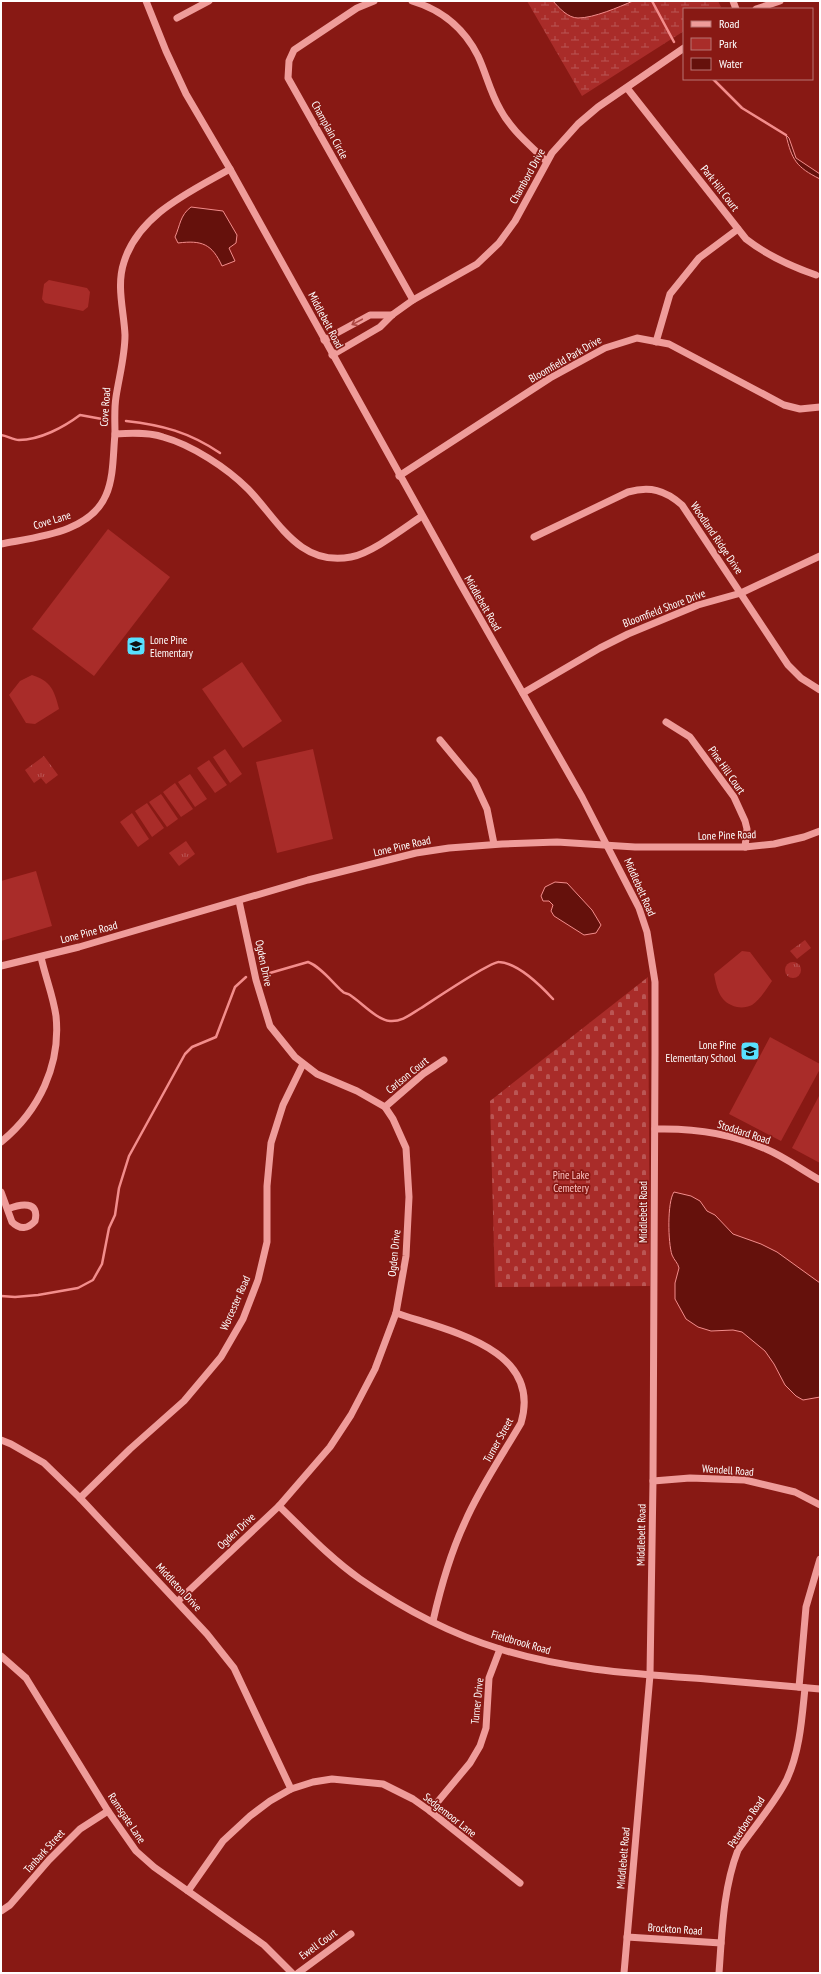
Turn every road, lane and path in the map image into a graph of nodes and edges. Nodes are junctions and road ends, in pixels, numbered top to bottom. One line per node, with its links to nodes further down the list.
1 (146, 1): 11 (street, Middlebelt Road)
2 (209, 1): 7 (street)
3 (374, 1): 14 (street, Champlain Circle)
4 (412, 1): 10 (street)
5 (780, 1): 6 (street)
6 (759, 8)
7 (177, 18)
8 (683, 49): 9 (street, Chambord Drive)
9 (627, 88): 10 (street, Chambord Drive); 12 (street, Park Hill Court)
10 (546, 161): 14 (street, Chambord Drive)
11 (230, 169): 16 (street, Middlebelt Road); 20 (street, Cove Road)
12 (738, 229): 13 (street, Park Hill Court); 17 (street)
13 (816, 275)
14 (413, 300): 15 (street, Chambord Drive)
15 (392, 315): 16 (street, one-way to 16); 18 (street, Chambord Drive)
16 (324, 340): 18 (street, Middlebelt Road)
17 (656, 342): 19 (street, Bloomfield Park Drive); 21 (street, Bloomfield Park Drive)
18 (332, 355): 21 (street, Middlebelt Road)
19 (820, 407)
20 (115, 434): 22 (street, Cove Road); 24 (street, Cove Lane)
21 (399, 476): 22 (street, Middlebelt Road)
22 (422, 516): 28 (street, Middlebelt Road)
23 (534, 537): 26 (street, Woodland Ridge Drive)
24 (1, 544)
25 (820, 556): 26 (street, Bloomfield Shore Drive)
26 (741, 593): 27 (street, Woodland Ridge Drive); 28 (street, Bloomfield Shore Drive)
27 (820, 690)
28 (522, 693): 33 (street, Middlebelt Road)
29 (666, 722): 34 (street, Pine Hill Court)
30 (440, 740): 32 (street)
31 (820, 832): 34 (street, Lone Pine Road)
32 (494, 844): 33 (street, Lone Pine Road); 35 (street, Lone Pine Road)
33 (609, 846): 34 (street, Lone Pine Road); 41 (street, Middlebelt Road)
34 (745, 846)
35 (239, 901): 36 (street, Lone Pine Road); 39 (street, Ogden Drive)
36 (41, 956): 37 (street, Lone Pine Road); 42 (street)
37 (1, 966)
38 (444, 1060): 40 (street, Carlson Court)
39 (303, 1064): 40 (street, Ogden Drive); 49 (street, Worcester Road)
40 (385, 1108): 46 (street, Ogden Drive)
41 (655, 1129): 43 (street, Stoddard Road); 48 (street, Middlebelt Road)
42 (1, 1142)
43 (820, 1180)
44 (1, 1192): 45 (street)
45 (8, 1210)
46 (396, 1313): 51 (street, Ogden Drive); 54 (street, Turner Street)
47 (1, 1440): 49 (street, Middleton Drive)
48 (653, 1481): 50 (street, Wendell Road); 57 (street, Middlebelt Road)
49 (80, 1498): 53 (street, Middleton Drive)
50 (820, 1505)
51 (279, 1506): 53 (street, Ogden Drive); 54 (street, Fieldbrook Road)
52 (820, 1559): 58 (street, Peterboro Road)
53 (178, 1601): 60 (street, Middleton Drive)
54 (433, 1621): 55 (street, Fieldbrook Road)
55 (500, 1649): 57 (street, Fieldbrook Road); 62 (street, Turner Drive)
56 (1, 1656): 61 (street, Ramsgate Lane)
57 (650, 1675): 58 (street, Fieldbrook Road); 67 (street, Middlebelt Road)
58 (802, 1687): 59 (street, Fieldbrook Road); 68 (street, Peterboro Road)
59 (820, 1689)
60 (291, 1790): 62 (street, Sedgemoor Lane); 64 (street, Sedgemoor Lane)
61 (108, 1811): 64 (street, Ramsgate Lane); 65 (street, Tanbark Street)
62 (430, 1811): 63 (street, Sedgemoor Lane)
63 (520, 1883)
64 (188, 1891): 69 (street, Ramsgate Lane)
65 (1, 1911)
66 (351, 1934): 70 (street, Ewell Court)
67 (627, 1937): 68 (street, Brockton Road); 71 (street, Middlebelt Road)
68 (721, 1943): 72 (street, Peterboro Road)
69 (292, 1973)
70 (298, 1973)
71 (624, 1973)
72 (719, 1973)

